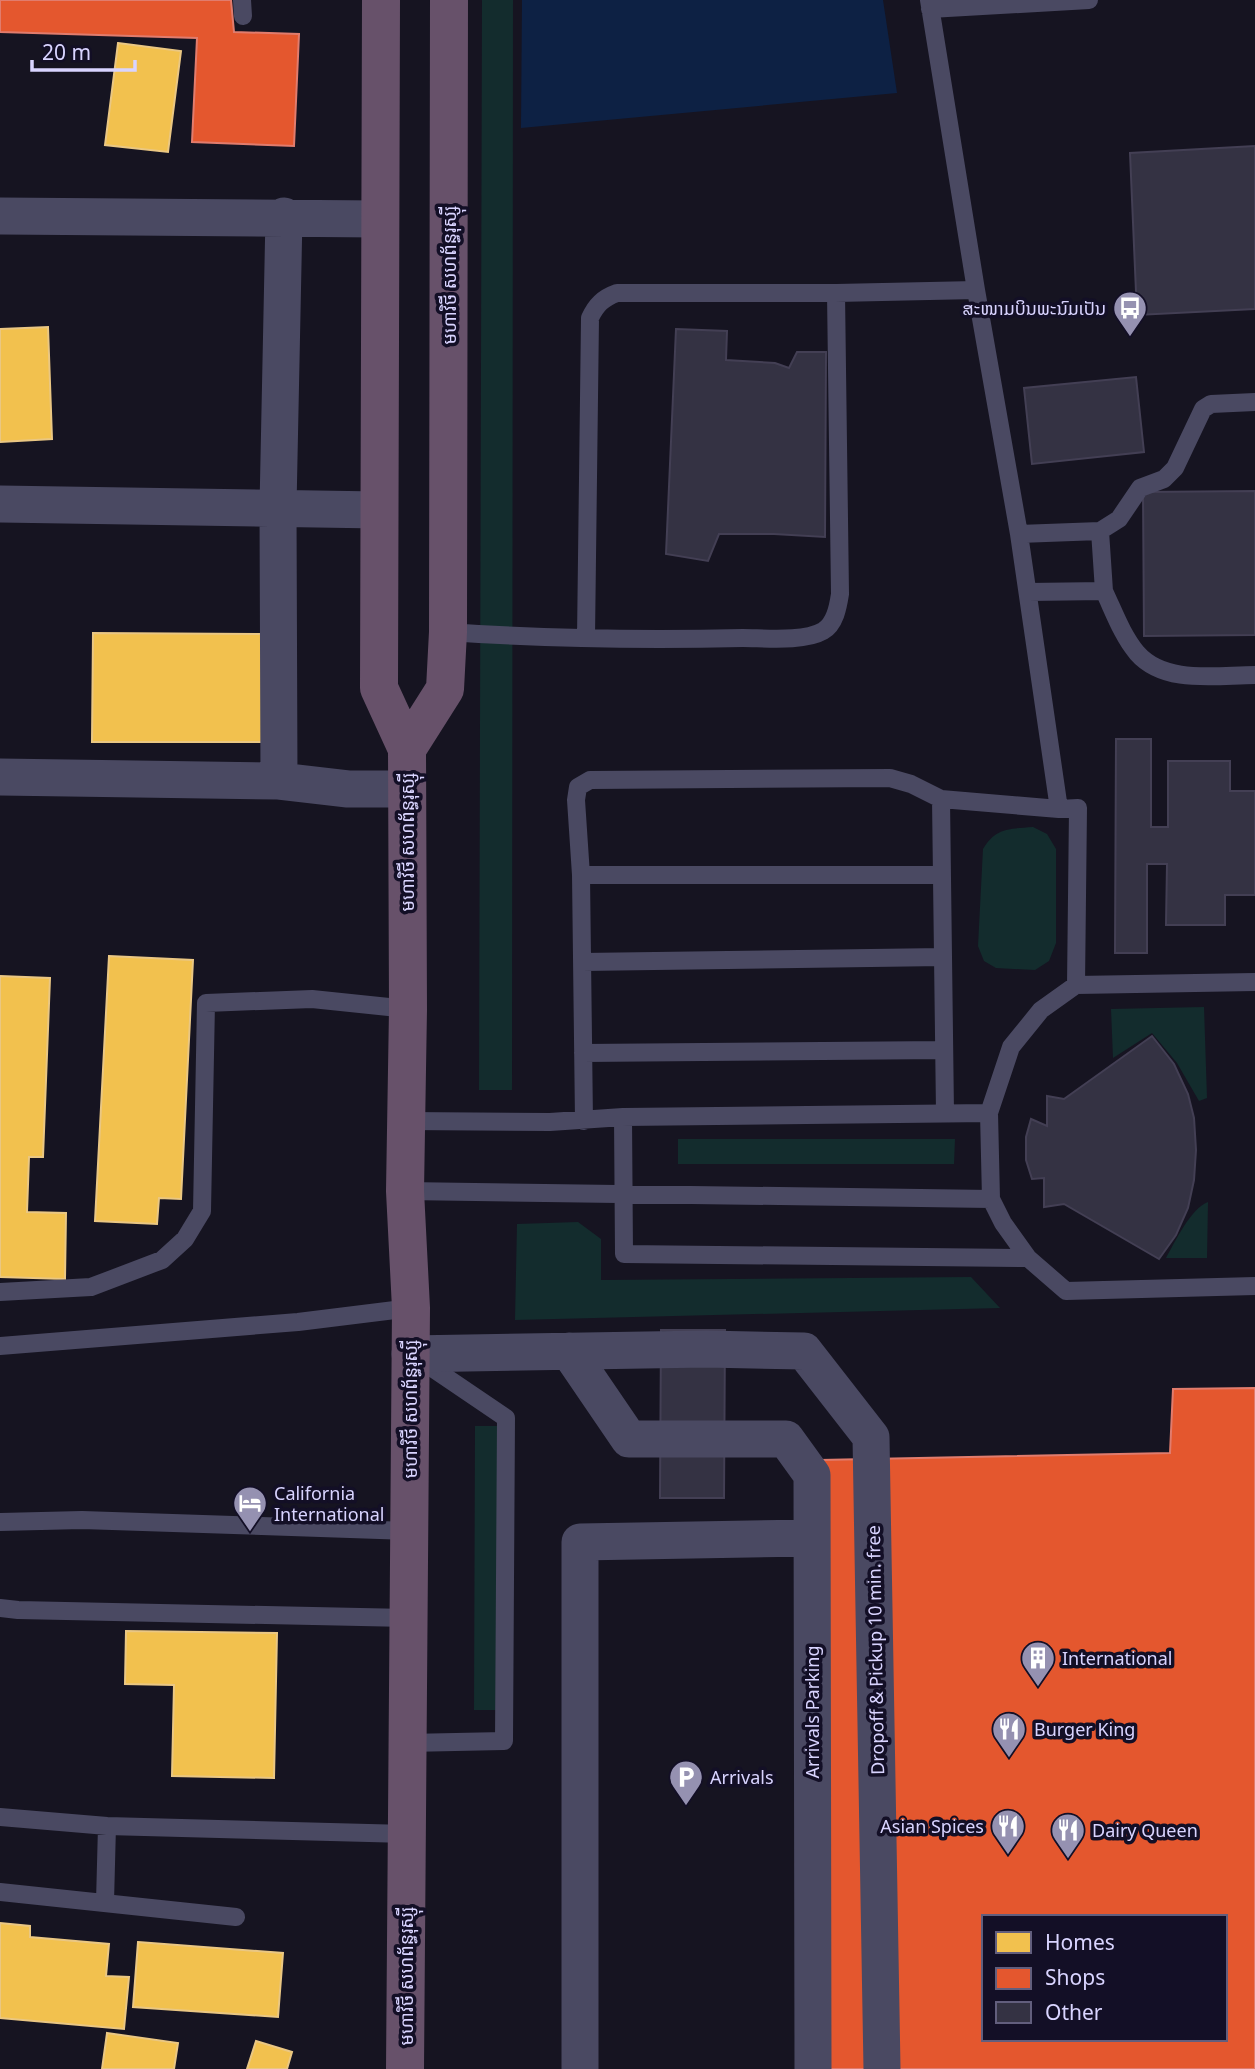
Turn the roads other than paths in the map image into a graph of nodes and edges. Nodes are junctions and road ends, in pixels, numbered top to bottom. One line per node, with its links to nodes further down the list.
1 (381, 0): 7 (highway, មហាវិថី សហព័ន្ធរុស្ស៊ី)
2 (449, 0): 18 (highway, មហាវិថី សហព័ន្ធរុស្ស៊ី)
3 (1089, 0): 4 (lane)
4 (930, 4): 8 (lane)
5 (0, 216): 6 (street)
6 (284, 216): 7 (street); 12 (street)
7 (380, 219): 13 (highway, មហាវិថី សហព័ន្ធរុស្ស៊ី)
8 (976, 290): 9 (lane); 15 (lane)
9 (836, 293): 19 (lane); 19 (lane)
10 (1255, 402): 14 (lane)
11 (0, 504): 12 (street)
12 (278, 508): 13 (street); 23 (street)
13 (379, 510): 21 (highway, មហាវិថី សហព័ន្ធរុស្ស៊ី)
14 (1100, 531): 15 (lane); 16 (lane)
15 (1019, 534): 17 (lane)
16 (1104, 591): 17 (lane); 20 (lane)
17 (1028, 592): 26 (lane)
18 (449, 632): 19 (lane); 21 (highway, មហាវិថី សហព័ន្ធរុស្ស៊ី)
19 (586, 638)
20 (1255, 675)
21 (407, 749): 24 (highway, មហាវិថី សហព័ន្ធរុស្ស៊ី)
22 (0, 777): 23 (street)
23 (279, 781): 24 (street)
24 (406, 789): 33 (highway, មហាវិថី សហព័ន្ធរុស្ស៊ី)
25 (941, 799): 26 (lane); 27 (lane); 28 (lane)
26 (1059, 809): 32 (lane)
27 (580, 875): 28 (lane); 30 (lane)
28 (942, 875): 29 (lane)
29 (943, 957): 30 (lane); 34 (lane)
30 (582, 962): 35 (lane)
31 (1255, 982): 32 (lane)
32 (1076, 985): 37 (lane)
33 (408, 1009): 39 (highway, មហាវិថី សហព័ន្ធរុស្ស៊ី); 46 (lane)
34 (944, 1050): 35 (lane); 36 (lane)
35 (583, 1053): 40 (lane)
36 (945, 1113): 37 (lane); 38 (lane)
37 (989, 1113): 43 (lane)
38 (623, 1117): 40 (lane); 42 (lane)
39 (406, 1121): 40 (lane); 41 (highway, មហាវិថី សហព័ន្ធរុស្ស៊ី)
40 (584, 1121)
41 (405, 1191): 42 (lane); 47 (highway, មហាវិថី សហព័ន្ធរុស្ស៊ី)
42 (624, 1194): 43 (lane); 44 (lane)
43 (991, 1199): 44 (lane)
44 (1028, 1258): 45 (lane)
45 (1255, 1286)
46 (0, 1292)
47 (411, 1308): 48 (lane); 50 (highway, មហាវិថី សហព័ន្ធរុស្ស៊ី)
48 (0, 1346)
49 (569, 1352): 50 (street); 53 (street, Arrivals Parking); 66 (street, Dropoff & Pickup 10 min. free)
50 (410, 1354): 52 (highway, មហាវិថី សហព័ន្ធរុស្ស៊ី); 56 (lane)
51 (0, 1522): 52 (lane)
52 (409, 1531): 55 (highway, មហាវិថី សហព័ន្ធរុស្ស៊ី)
53 (812, 1538): 64 (street); 65 (street, Arrivals Parking)
54 (0, 1608): 55 (lane)
55 (408, 1618): 56 (highway, មហាវិថី សហព័ន្ធរុស្ស៊ី)
56 (407, 1743): 59 (highway, មហាវិថី សហព័ន្ធរុស្ស៊ី)
57 (0, 1817): 58 (lane)
58 (107, 1826): 59 (lane); 61 (lane)
59 (407, 1834): 63 (highway, មហាវិថី សហព័ន្ធរុស្ស៊ី)
60 (0, 1892): 61 (lane)
61 (105, 1902): 62 (lane)
62 (236, 1917)
63 (405, 2069)
64 (580, 2069)
65 (813, 2069)
66 (882, 2069)

